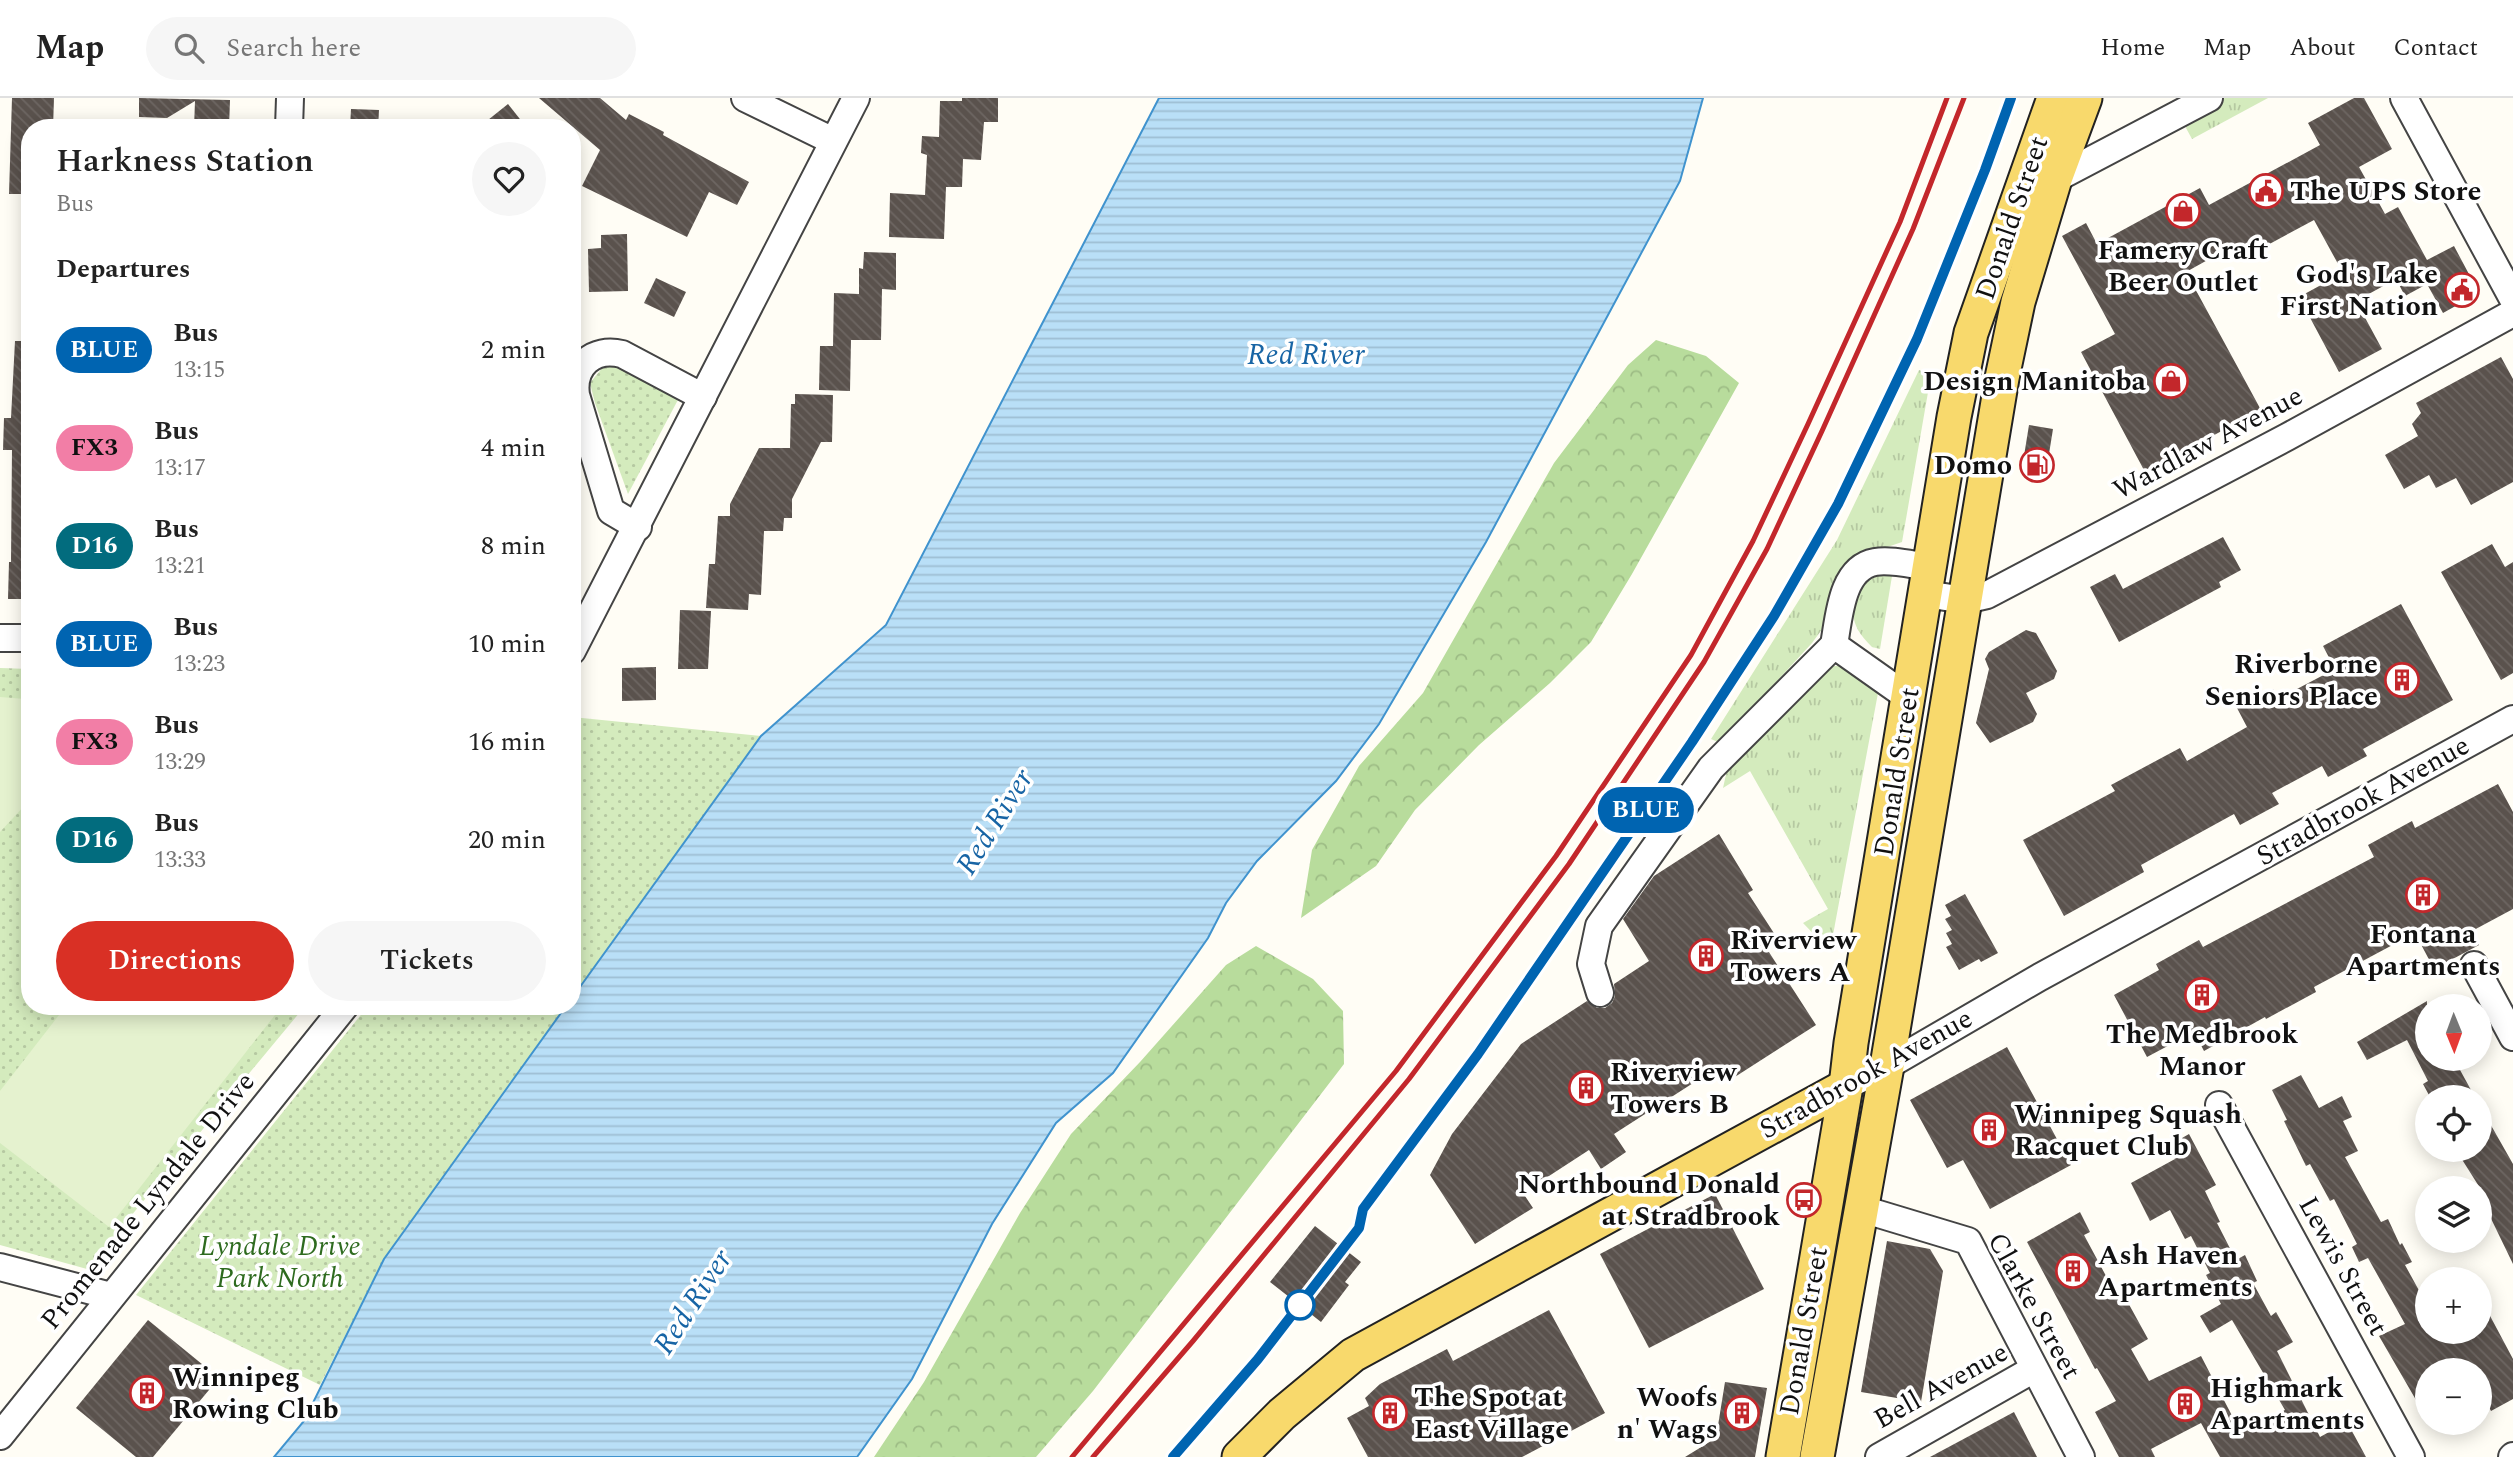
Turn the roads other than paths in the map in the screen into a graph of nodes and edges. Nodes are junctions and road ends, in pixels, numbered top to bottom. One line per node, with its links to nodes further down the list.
1 (289, 98): 8 (street)
2 (746, 98): 9 (street)
3 (856, 98): 9 (street)
4 (2054, 98): 17 (main road, Donald Street)
5 (2085, 98): 10 (main road, Donald Street)
6 (2210, 98): 10 (street)
7 (2404, 98): 11 (street)
8 (289, 119)
9 (833, 141): 14 (street)
10 (2055, 180): 18 (main road, Donald Street)
11 (2513, 299)
12 (2513, 313): 18 (street, Wardlaw Avenue)
13 (581, 367): 14 (street)
14 (704, 397): 16 (street)
15 (581, 412): 16 (street)
16 (638, 527): 19 (street)
17 (1927, 580): 18 (street, Wardlaw Avenue); 22 (street, Wardlaw Avenue); 23 (main road, Donald Street)
18 (1965, 600): 29 (main road, Donald Street)
19 (581, 635)
20 (0, 638): 21 (street)
21 (21, 638)
22 (1834, 645): 23 (street); 26 (street)
23 (1909, 698): 30 (main road, Donald Street)
24 (2513, 719): 29 (street, Stradbrook Avenue)
25 (2474, 965): 28 (street)
26 (1600, 993)
27 (338, 1015): 34 (street, Promenade Lyndale Drive)
28 (2513, 1037)
29 (1887, 1066): 30 (street, Stradbrook Avenue); 32 (main road, Donald Street)
30 (1846, 1086): 37 (main road, Stradbrook Avenue); 38 (main road, Donald Street)
31 (2219, 1105): 42 (street, Lewis Street)
32 (1862, 1209): 35 (street, Clarke Street); 39 (main road, Donald Street)
33 (0, 1267): 34 (street)
34 (111, 1296): 36 (street, Promenade Lyndale Drive)
35 (2034, 1369): 40 (street, Bell Avenue); 41 (street, Clarke Street)
36 (0, 1436)
37 (1240, 1457)
38 (1783, 1457)
39 (1817, 1457)
40 (1879, 1457)
41 (2081, 1457)
42 (2411, 1457)

